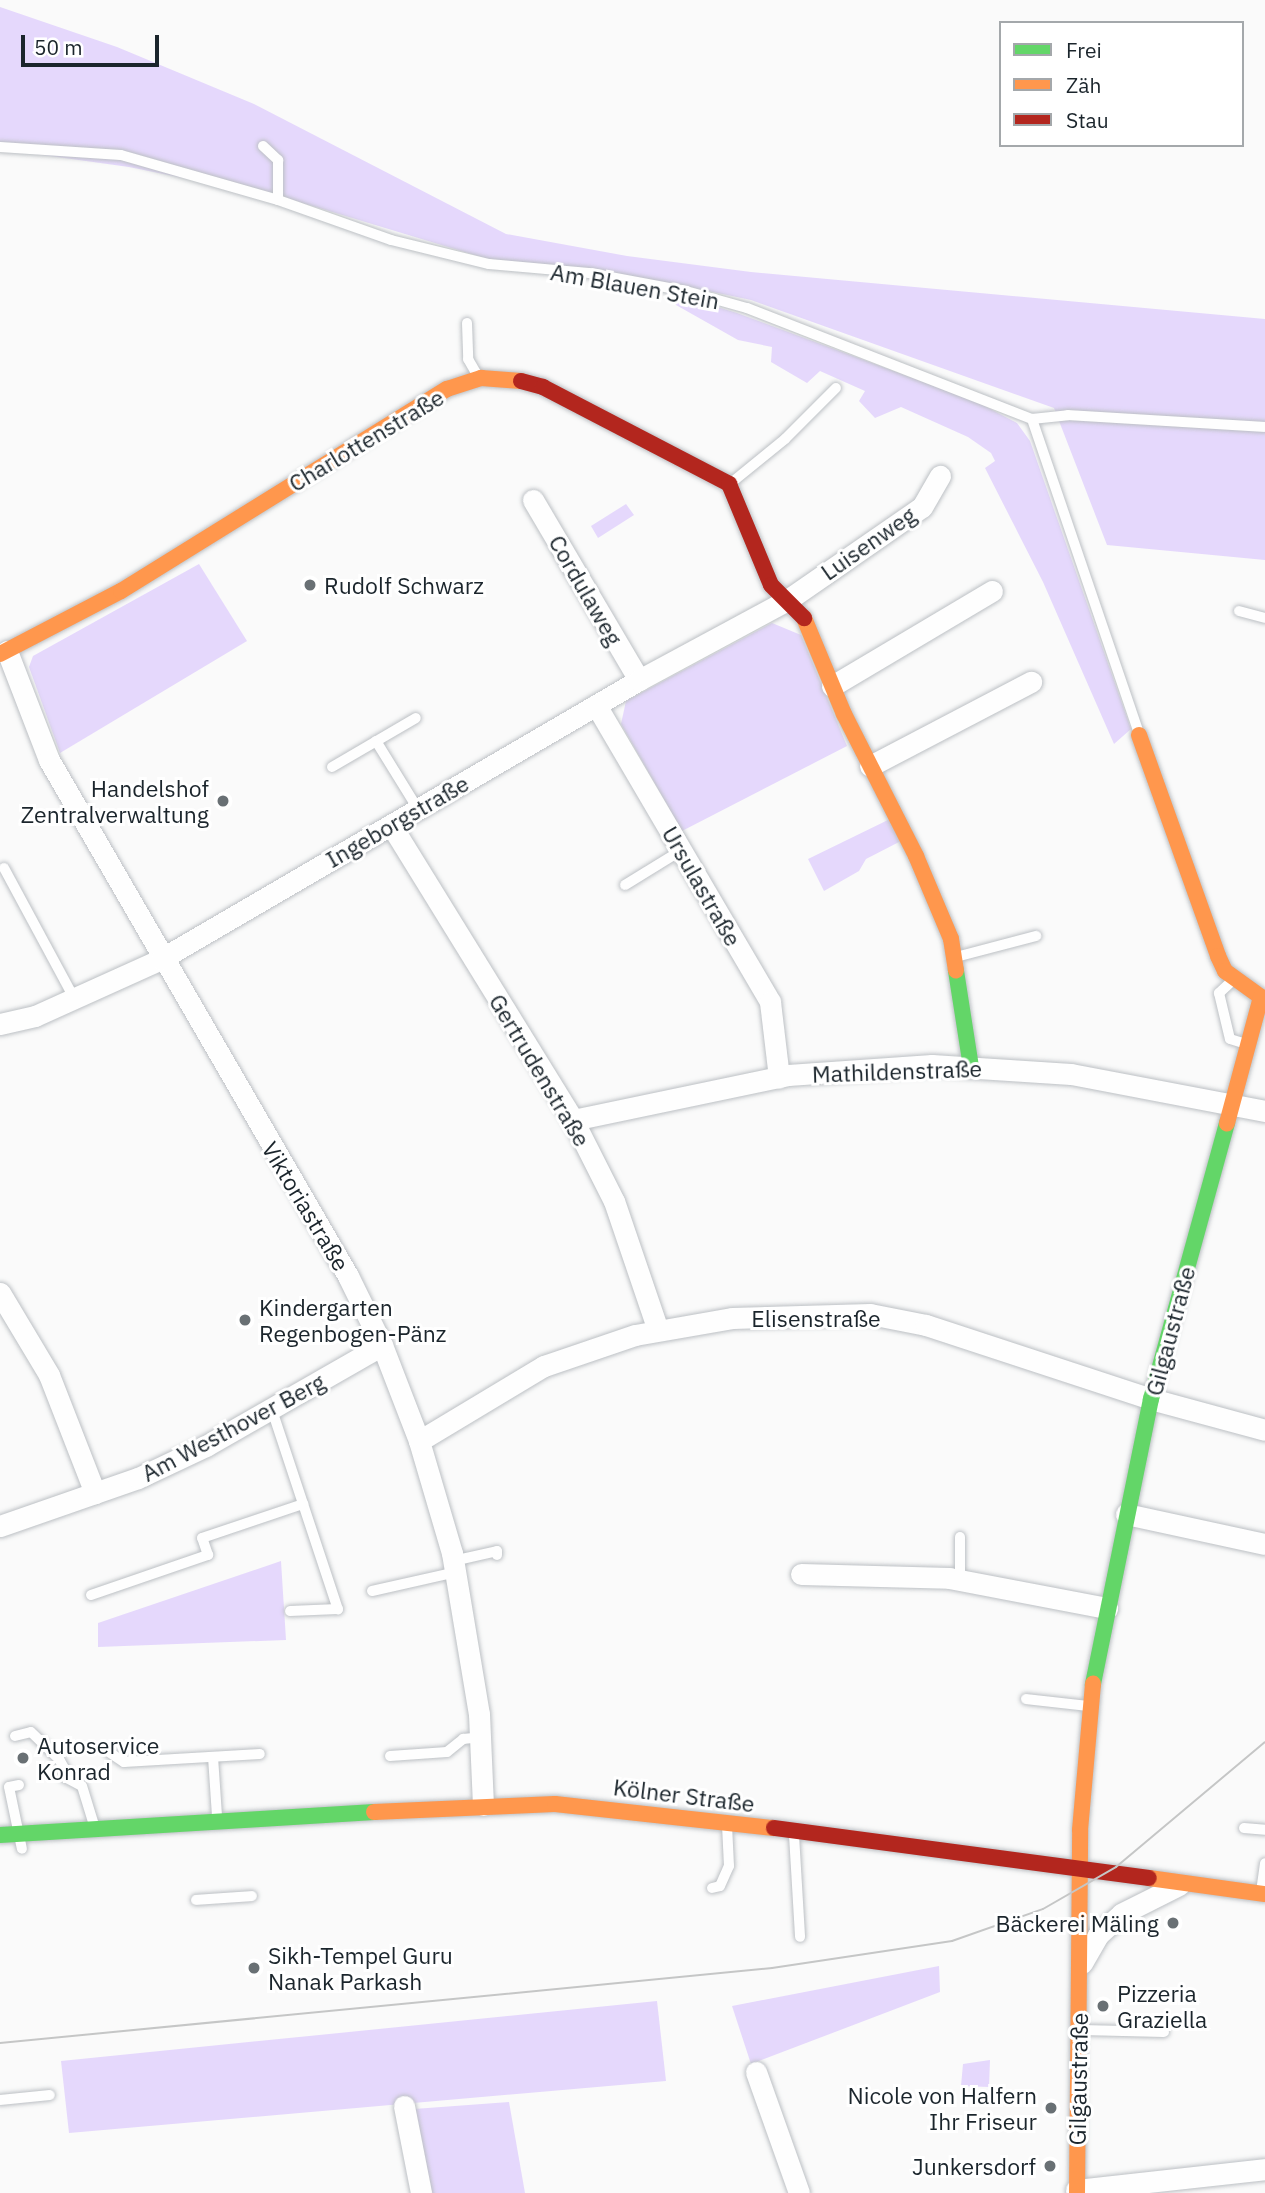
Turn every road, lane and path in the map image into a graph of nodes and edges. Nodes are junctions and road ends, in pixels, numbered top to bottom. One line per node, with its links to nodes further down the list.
1 (263, 146): 3 (lane)
2 (0, 147): 3 (lane, Am Blauen Stein)
3 (278, 200): 7 (lane, Am Blauen Stein)
4 (467, 323): 5 (lane)
5 (480, 378): 10 (street, Charlottenstraße); 16 (street, Charlottenstraße)
6 (836, 388): 10 (lane)
7 (1031, 419): 8 (lane, Am Blauen Stein); 22 (lane)
8 (1265, 427)
9 (940, 476): 13 (street, Luisenweg)
10 (729, 484): 13 (street)
11 (533, 500): 17 (street, Cordulaweg)
12 (992, 591): 19 (street)
13 (786, 601): 17 (street, Ingeborgstraße); 19 (street)
14 (1239, 611): 15 (lane)
15 (1265, 618)
16 (3, 653): 33 (street, Viktoriastraße)
17 (639, 680): 20 (street, Ingeborgstraße)
18 (1031, 682): 24 (street)
19 (832, 686): 24 (street)
20 (596, 705): 26 (street, Ingeborgstraße); 28 (street, Ursulastraße)
21 (416, 718): 23 (lane)
22 (1139, 735): 34 (street, Gilgaustraße)
23 (376, 741): 25 (lane); 26 (lane)
24 (870, 766): 32 (street)
25 (332, 767)
26 (418, 809): 27 (street, Ingeborgstraße)
27 (391, 825): 33 (street, Ingeborgstraße); 43 (street, Gertrudenstraße)
28 (682, 850): 30 (lane); 40 (street, Ursulastraße)
29 (4, 868): 36 (lane)
30 (625, 886)
31 (1036, 936): 32 (lane)
32 (956, 957): 39 (street)
33 (161, 958): 36 (street, Ingeborgstraße); 46 (street, Viktoriastraße)
34 (1234, 979): 35 (street, Gilgaustraße); 38 (lane)
35 (1264, 994): 38 (street, Gilgaustraße)
36 (74, 998): 37 (street, Ingeborgstraße)
37 (0, 1024)
38 (1255, 1042): 41 (street, Gilgaustraße)
39 (971, 1066): 40 (street, Mathildenstraße); 41 (street, Mathildenstraße)
40 (779, 1077): 43 (street, Mathildenstraße)
41 (1234, 1103): 42 (street, Mathildenstraße); 47 (street, Gilgaustraße)
42 (1265, 1111)
43 (573, 1120): 45 (street, Gertrudenstraße)
44 (0, 1293): 51 (street)
45 (658, 1331): 47 (street, Elisenstraße); 50 (street, Elisenstraße)
46 (382, 1345): 48 (street, Am Westhover Berg); 50 (street, Viktoriastraße)
47 (1151, 1399): 49 (street, Elisenstraße); 53 (street, Gilgaustraße)
48 (272, 1410): 51 (street, Am Westhover Berg); 52 (lane)
49 (1265, 1430)
50 (419, 1441): 58 (street, Viktoriastraße)
51 (95, 1493): 54 (street, Am Westhover Berg)
52 (303, 1504): 62 (lane); 64 (lane)
53 (1126, 1514): 56 (street); 63 (street, Gilgaustraße)
54 (0, 1526)
55 (961, 1537): 60 (lane)
56 (1265, 1544)
57 (497, 1555): 58 (lane)
58 (454, 1566): 61 (lane); 68 (street, Viktoriastraße)
59 (801, 1574): 60 (street)
60 (960, 1580): 63 (street)
61 (372, 1591)
62 (91, 1594)
63 (1107, 1608): 66 (street, Gilgaustraße)
64 (290, 1611)
65 (1026, 1699): 66 (lane)
66 (1090, 1707): 85 (street, Gilgaustraße)
67 (15, 1736): 77 (lane)
68 (481, 1737): 71 (lane); 74 (street, Viktoriastraße)
69 (109, 1752): 72 (lane)
70 (260, 1754): 72 (lane)
71 (390, 1756)
72 (214, 1757): 75 (lane)
73 (19, 1785): 82 (lane)
74 (483, 1805): 75 (street, Kölner Straße); 76 (street, Kölner Straße)
75 (218, 1818): 77 (street, Kölner Straße)
76 (727, 1822): 79 (street, Kölner Straße); 87 (lane)
77 (95, 1828): 82 (street, Kölner Straße)
78 (1244, 1828): 80 (lane)
79 (794, 1830): 85 (street, Kölner Straße); 91 (lane)
80 (1265, 1830)
81 (0, 1835): 82 (street, Kölner Straße)
82 (20, 1842): 83 (street, Kölner Straße)
83 (0, 1856)
84 (1265, 1863): 88 (lane)
85 (1080, 1871): 86 (street, Kölner Straße); 92 (street, Gilgaustraße)
86 (1181, 1884): 88 (street, Kölner Straße); 92 (street, Gilgaustraße)
87 (712, 1888)
88 (1263, 1894)
89 (252, 1896): 90 (lane)
90 (196, 1900)
91 (800, 1937)
92 (1081, 1964): 93 (street, Gilgaustraße)
93 (1080, 2029): 94 (lane); 100 (street, Gilgaustraße)
94 (1164, 2032)
95 (756, 2072): 102 (street)
96 (50, 2095): 97 (lane)
97 (0, 2100)
98 (404, 2106): 101 (street)
99 (1265, 2169): 100 (street)
100 (1076, 2191)
101 (421, 2193)
102 (799, 2193)

